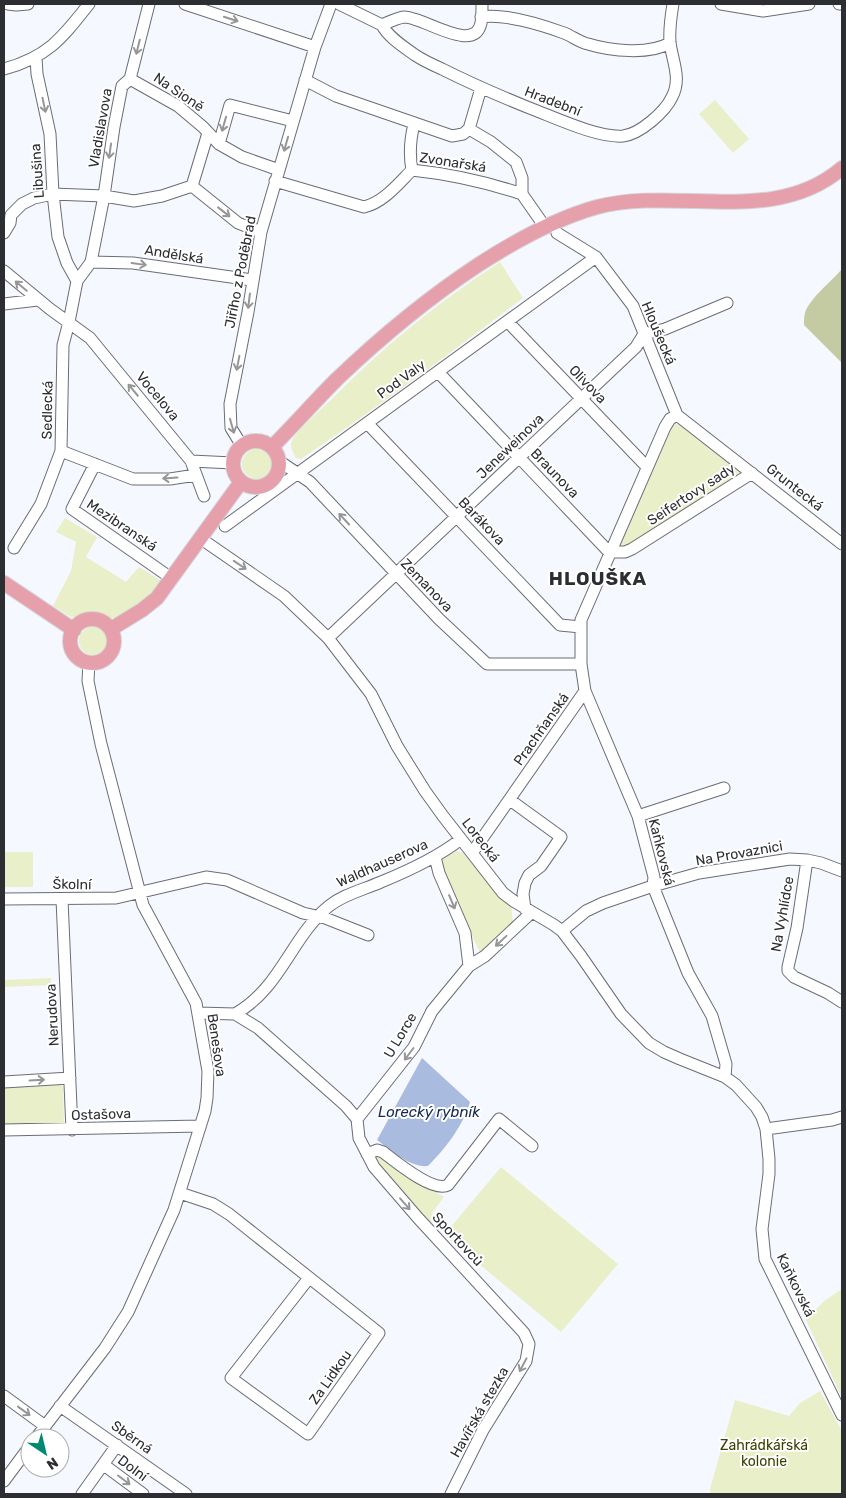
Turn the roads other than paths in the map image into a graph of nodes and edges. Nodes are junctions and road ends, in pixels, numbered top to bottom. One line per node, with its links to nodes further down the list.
1 (8, 4): 2 (street)
2 (28, 4)
3 (89, 4): 16 (street)
4 (149, 4): 18 (street, Vladislavova, one-way to 18)
5 (185, 4): 15 (street, one-way to 15)
6 (331, 4): 15 (street, Jiřího z Poděbrad)
7 (340, 4): 13 (street, Hradební)
8 (482, 4): 12 (street)
9 (673, 4): 14 (street, Hradební)
10 (727, 4): 11 (street)
11 (809, 4)
12 (481, 17): 13 (street); 14 (street)
13 (382, 25): 20 (street, Hradební)
14 (670, 43): 20 (street, Hradební)
15 (315, 47): 19 (street, Jiřího z Poděbrad)
16 (36, 57): 17 (street); 30 (street, Libušina, one-way to 30)
17 (4, 69)
18 (130, 79): 24 (street, Na Sioně); 32 (street, Vladislavova, one-way to 32)
19 (305, 80): 21 (street, Jiřího z Poděbrad); 22 (street)
20 (481, 88): 23 (street)
21 (293, 121): 25 (street, one-way to 25); 28 (street, Jiřího z Poděbrad, one-way to 28)
22 (414, 124): 23 (street); 27 (street)
23 (469, 129): 31 (street)
24 (208, 133): 25 (street, Na Sioně); 29 (street, Na Sioně)
25 (219, 144): 28 (street, Na Sioně)
26 (842, 168): 33 (main road)
27 (412, 170): 28 (street, Zvonařská); 31 (street, Zvonařská)
28 (277, 176): 34 (street, Jiřího z Poděbrad)
29 (192, 186): 32 (street); 34 (street, one-way to 34)
30 (53, 194): 32 (street); 35 (street); 41 (street, Libušina)
31 (522, 194): 33 (street)
32 (104, 196): 38 (street, Vladislavova)
33 (544, 227): 53 (main road)
34 (261, 232): 40 (street, Jiřího z Poděbrad)
35 (4, 233)
36 (557, 233): 37 (street, Hloušecká)
37 (596, 257): 46 (street, Pod Valy); 47 (street, Hloušecká)
38 (90, 262): 40 (street, Andělská, one-way to 40); 41 (street)
39 (4, 272): 42 (street, Vocelova, one-way to 39)
40 (252, 280): 52 (street, Jiřího z Poděbrad, one-way to 52)
41 (77, 281): 45 (street, Sedlecká)
42 (38, 300): 43 (street); 45 (street, Vocelova)
43 (4, 304)
44 (727, 304): 47 (street)
45 (69, 322): 54 (street, Sedlecká); 56 (street, Vocelova, one-way to 45)
46 (508, 322): 48 (street, Pod Valy); 49 (street, Olivova)
47 (644, 334): 49 (street, Jeneweinova); 50 (street, Hloušecká)
48 (438, 372): 51 (street, Pod Valy); 55 (street, Braunova)
49 (581, 398): 55 (street, Jeneweinova); 60 (street, Olivova)
50 (677, 415): 60 (street, Seifertovy sady); 62 (street, Seifertovy sady)
51 (367, 422): 61 (street, Pod Valy); 66 (street, Barákova)
52 (242, 446): 53 (main road); 58 (main road)
53 (272, 447): 57 (main road)
54 (62, 451): 59 (street); 70 (street, Sedlecká)
55 (519, 458): 66 (street, Jeneweinova); 71 (street, Braunova)
56 (191, 461): 58 (street); 63 (street)
57 (279, 461): 61 (street, Zemanova); 64 (main road)
58 (233, 463): 64 (main road)
59 (95, 464): 63 (street, one-way to 59); 73 (street, Mezibranská)
60 (647, 467): 71 (street, Seifertovy sady)
61 (298, 473): 67 (street, Pod Valy); 72 (street, Zemanova, one-way to 61)
62 (752, 473): 69 (street, Gruntecká); 71 (street, Seifertovy sady)
63 (196, 475): 65 (street)
64 (242, 482): 68 (main road)
65 (204, 496)
66 (457, 517): 72 (street, Jeneweinova); 75 (street, Barákova)
67 (225, 526)
68 (200, 538): 73 (main road); 78 (street, Lorecká, one-way to 78)
69 (842, 544)
70 (14, 548)
71 (609, 552): 75 (street, Prachňanská)
72 (396, 574): 78 (street, Jeneweinova); 80 (street, Zemanova)
73 (171, 578): 76 (main road)
74 (4, 583): 77 (main road)
75 (581, 626): 80 (street, Prachňanská)
76 (111, 629): 77 (main road); 79 (main road)
77 (74, 630): 79 (main road)
78 (328, 638): 85 (street, Lorecká)
79 (89, 662): 91 (street, Benešova)
80 (581, 664): 81 (street, Prachňanská)
81 (585, 691): 83 (street, Prachňanská); 84 (street, Kaňkovská)
82 (724, 788): 84 (street)
83 (510, 800): 86 (street, Prachňanská); 94 (street)
84 (638, 816): 90 (street, Kaňkovská)
85 (461, 839): 86 (street, Lorecká); 87 (street, Waldhauserova)
86 (472, 853): 94 (street, Lorecká)
87 (435, 856): 95 (street, Waldhauserova); 98 (street, one-way to 98)
88 (807, 860): 89 (street, Na Provaznici); 90 (street, Na Provaznici); 99 (street, Na Vyhlídce)
89 (842, 871)
90 (653, 886): 96 (street, Na Provaznici); 102 (street, Kaňkovská)
91 (139, 894): 93 (street, Školní); 95 (street); 100 (street, Benešova)
92 (4, 899): 93 (street, Školní)
93 (62, 899): 103 (street, Nerudova)
94 (528, 910): 96 (street, Lorecká); 98 (street, U Lorce, one-way to 98)
95 (317, 917): 97 (street); 101 (street, Waldhauserova)
96 (562, 932): 102 (street, Lorecká)
97 (368, 935)
98 (468, 966): 105 (street, U Lorce, one-way to 105)
99 (842, 1002)
100 (198, 1013): 101 (street, Sportovců); 107 (street, Benešova)
101 (235, 1014): 105 (street, Sportovců)
102 (725, 1077): 108 (street, Lorecká)
103 (70, 1078): 104 (street, one-way to 103); 110 (street, Nerudova)
104 (4, 1082)
105 (357, 1119): 112 (street, Sportovců)
106 (839, 1120): 108 (street)
107 (200, 1126): 110 (street, Ostašova); 113 (street, Benešova)
108 (766, 1129): 118 (street, Kaňkovská)
109 (4, 1130): 110 (street, Ostašova)
110 (72, 1130)
111 (532, 1146): 112 (street)
112 (367, 1154): 115 (street, Sportovců, one-way to 115)
113 (180, 1193): 114 (street, Za Lidkou); 117 (street, Benešova)
114 (309, 1278): 114 (street, Za Lidkou)
115 (529, 1344): 127 (street, Havířská stezka, one-way to 127)
116 (4, 1396): 119 (street, one-way to 119)
117 (60, 1406): 119 (street, Benešova); 120 (street, Sběrná)
118 (842, 1415)
119 (45, 1426)
120 (117, 1445): 122 (street, Dolní); 124 (street, Sběrná)
121 (20, 1459): 123 (street)
122 (104, 1465): 125 (street, Dolní); 126 (street, Dolní, one-way to 126)
123 (4, 1481)
124 (183, 1493)
125 (82, 1494)
126 (143, 1494)
127 (451, 1494)

